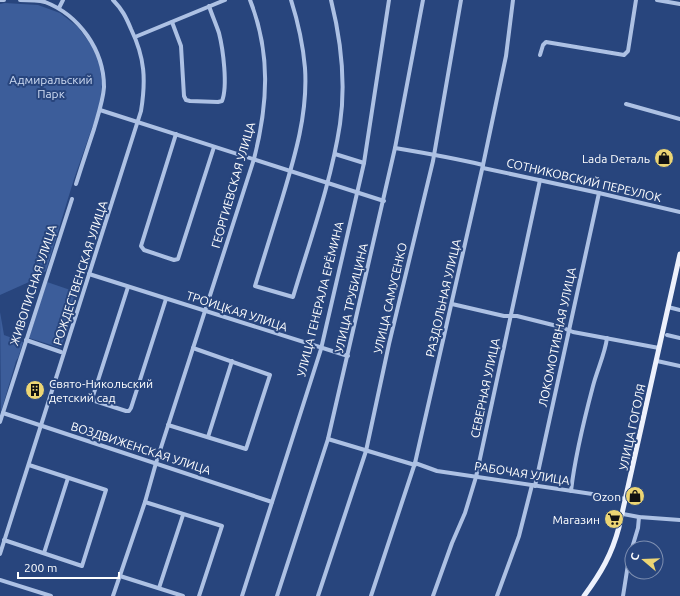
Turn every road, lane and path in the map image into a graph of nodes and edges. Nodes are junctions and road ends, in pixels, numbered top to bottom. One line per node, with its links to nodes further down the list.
1 (0, 0): 2 (street)
2 (4, 0)
3 (20, 0): 19 (street)
4 (63, 0): 19 (street)
5 (113, 0): 21 (street, РОЖДЕСТВЕНСКАЯ УЛИЦА)
6 (225, 0): 18 (street)
7 (250, 0): 32 (street, ГЕОРГИЕВСКАЯ УЛИЦА)
8 (291, 0): 35 (street)
9 (337, 0): 16 (street)
10 (389, 0): 33 (street, УЛИЦА ГЕНЕРАЛА ЕРЁМИНА)
11 (423, 0): 29 (street, УЛИЦА ТРУБИЦИНА)
12 (461, 0): 31 (street, УЛИЦА САМУСЕНКО)
13 (513, 0): 34 (street, РАЗДОЛЬНАЯ УЛИЦА)
14 (636, 0): 22 (street)
15 (657, 0): 17 (street)
16 (331, 1): 30 (street)
17 (680, 4)
18 (209, 6): 20 (street); 20 (street)
19 (58, 8): 24 (street)
20 (172, 22): 21 (street)
21 (135, 37): 26 (street, РОЖДЕСТВЕНСКАЯ УЛИЦА)
22 (540, 55)
23 (626, 104): 25 (street)
24 (100, 110): 26 (street); 38 (street)
25 (680, 119)
26 (138, 122): 27 (street); 46 (street, РОЖДЕСТВЕНСКАЯ УЛИЦА)
27 (176, 134): 28 (street); 28 (street)
28 (214, 146): 32 (street)
29 (395, 148): 31 (street, СОТНИКОВСКИЙ ПЕРЕУЛОК); 42 (street, УЛИЦА ТРУБИЦИНА)
30 (335, 154): 33 (street); 37 (street)
31 (434, 155): 34 (street, СОТНИКОВСКИЙ ПЕРЕУЛОК); 73 (street, УЛИЦА САМУСЕНКО)
32 (254, 159): 35 (street); 52 (street, ГЕОРГИЕВСКАЯ УЛИЦА)
33 (364, 163): 39 (street, УЛИЦА ГЕНЕРАЛА ЕРЁМИНА)
34 (483, 166): 36 (street, СОТНИКОВСКИЙ ПЕРЕУЛОК); 49 (street, РАЗДОЛЬНАЯ УЛИЦА)
35 (291, 171): 37 (street); 37 (street)
36 (540, 180): 40 (street, СОТНИКОВСКИЙ ПЕРЕУЛОК); 53 (street, СЕВЕРНАЯ УЛИЦА)
37 (328, 182): 39 (street)
38 (76, 184)
39 (357, 192): 42 (street); 61 (street, УЛИЦА ГЕНЕРАЛА ЕРЁМИНА)
40 (599, 193): 43 (street, СОТНИКОВСКИЙ ПЕРЕУЛОК); 54 (street, ЛОКОМОТИВНАЯ УЛИЦА)
41 (72, 199): 58 (street, ЖИВОПИСНАЯ УЛИЦА)
42 (384, 201): 63 (street, УЛИЦА ТРУБИЦИНА)
43 (680, 212)
44 (680, 254): 45 (main road, УЛИЦА ГОГОЛЯ)
45 (679, 262): 50 (main road, УЛИЦА ГОГОЛЯ)
46 (89, 274): 47 (street, ТРОИЦКАЯ УЛИЦА); 70 (street, РОЖДЕСТВЕНСКАЯ УЛИЦА)
47 (128, 287): 48 (street, ТРОИЦКАЯ УЛИЦА); 48 (street)
48 (166, 299): 52 (street, ТРОИЦКАЯ УЛИЦА)
49 (452, 304): 53 (street); 75 (street, РАЗДОЛЬНАЯ УЛИЦА)
50 (668, 307): 51 (street); 60 (main road, УЛИЦА ГОГОЛЯ)
51 (680, 310)
52 (206, 311): 59 (street, ГЕОРГИЕВСКАЯ УЛИЦА); 61 (street, ТРОИЦКАЯ УЛИЦА)
53 (511, 317): 54 (street); 77 (street, СЕВЕРНАЯ УЛИЦА)
54 (568, 330): 56 (street); 79 (street, ЛОКОМОТИВНАЯ УЛИЦА)
55 (667, 335): 57 (street)
56 (607, 338): 60 (street); 80 (street)
57 (680, 338)
58 (26, 340): 62 (street); 67 (street, ЖИВОПИСНАЯ УЛИЦА)
59 (193, 348): 65 (street); 69 (street, ГЕОРГИЕВСКАЯ УЛИЦА)
60 (659, 348): 64 (main road, УЛИЦА ГОГОЛЯ)
61 (321, 349): 63 (street, ТРОИЦКАЯ УЛИЦА); 83 (street, УЛИЦА ГЕНЕРАЛА ЕРЁМИНА)
62 (61, 352)
63 (348, 356): 72 (street, УЛИЦА ТРУБИЦИНА)
64 (656, 361): 66 (street); 81 (main road, УЛИЦА ГОГОЛЯ)
65 (232, 362): 71 (street); 71 (street)
66 (680, 366)
67 (3, 413): 68 (street, ЖИВОПИСНАЯ УЛИЦА); 70 (street, ВОЗДВИЖЕНСКАЯ УЛИЦА)
68 (0, 422)
69 (168, 425): 71 (street); 74 (street, ГЕОРГИЕВСКАЯ УЛИЦА)
70 (41, 426): 74 (street, ВОЗДВИЖЕНСКАЯ УЛИЦА); 76 (street, РОЖДЕСТВЕНСКАЯ УЛИЦА)
71 (208, 437)
72 (328, 439): 73 (street, РАБОЧАЯ УЛИЦА); 99 (street, УЛИЦА ТРУБИЦИНА)
73 (366, 451): 75 (street, РАБОЧАЯ УЛИЦА); 100 (street, УЛИЦА САМУСЕНКО)
74 (156, 463): 82 (street, ГЕОРГИЕВСКАЯ УЛИЦА); 83 (street, ВОЗДВИЖЕНСКАЯ УЛИЦА)
75 (415, 464): 77 (street, РАБОЧАЯ УЛИЦА); 101 (street, РАЗДОЛЬНАЯ УЛИЦА)
76 (29, 465): 78 (street); 88 (street, РОЖДЕСТВЕНСКАЯ УЛИЦА)
77 (476, 477): 79 (street, РАБОЧАЯ УЛИЦА); 102 (street, СЕВЕРНАЯ УЛИЦА)
78 (68, 478): 89 (street); 89 (street)
79 (534, 485): 80 (street, РАБОЧАЯ УЛИЦА); 103 (street, ЛОКОМОТИВНАЯ УЛИЦА)
80 (571, 491): 81 (street, РАБОЧАЯ УЛИЦА)
81 (626, 499): 85 (main road, УЛИЦА ГОГОЛЯ)
82 (144, 502): 84 (street); 91 (street, ГЕОРГИЕВСКАЯ УЛИЦА)
83 (272, 502): 98 (street, УЛИЦА ГЕНЕРАЛА ЕРЁМИНА)
84 (184, 514): 93 (street); 97 (street)
85 (623, 514): 86 (street); 104 (main road, УЛИЦА ГОГОЛЯ)
86 (639, 517): 87 (street); 105 (street)
87 (680, 520)
88 (4, 540): 89 (street); 90 (street, РОЖДЕСТВЕНСКАЯ УЛИЦА)
89 (44, 553)
90 (0, 554)
91 (120, 576): 93 (street); 95 (street, ГЕОРГИЕВСКАЯ УЛИЦА)
92 (0, 580): 94 (street)
93 (159, 588): 96 (street)
94 (51, 596)
95 (113, 596)
96 (183, 596)
97 (199, 596)
98 (242, 596)
99 (277, 596)
100 (318, 596)
101 (371, 596)
102 (432, 596)
103 (497, 596)
104 (584, 596)
105 (623, 596)

